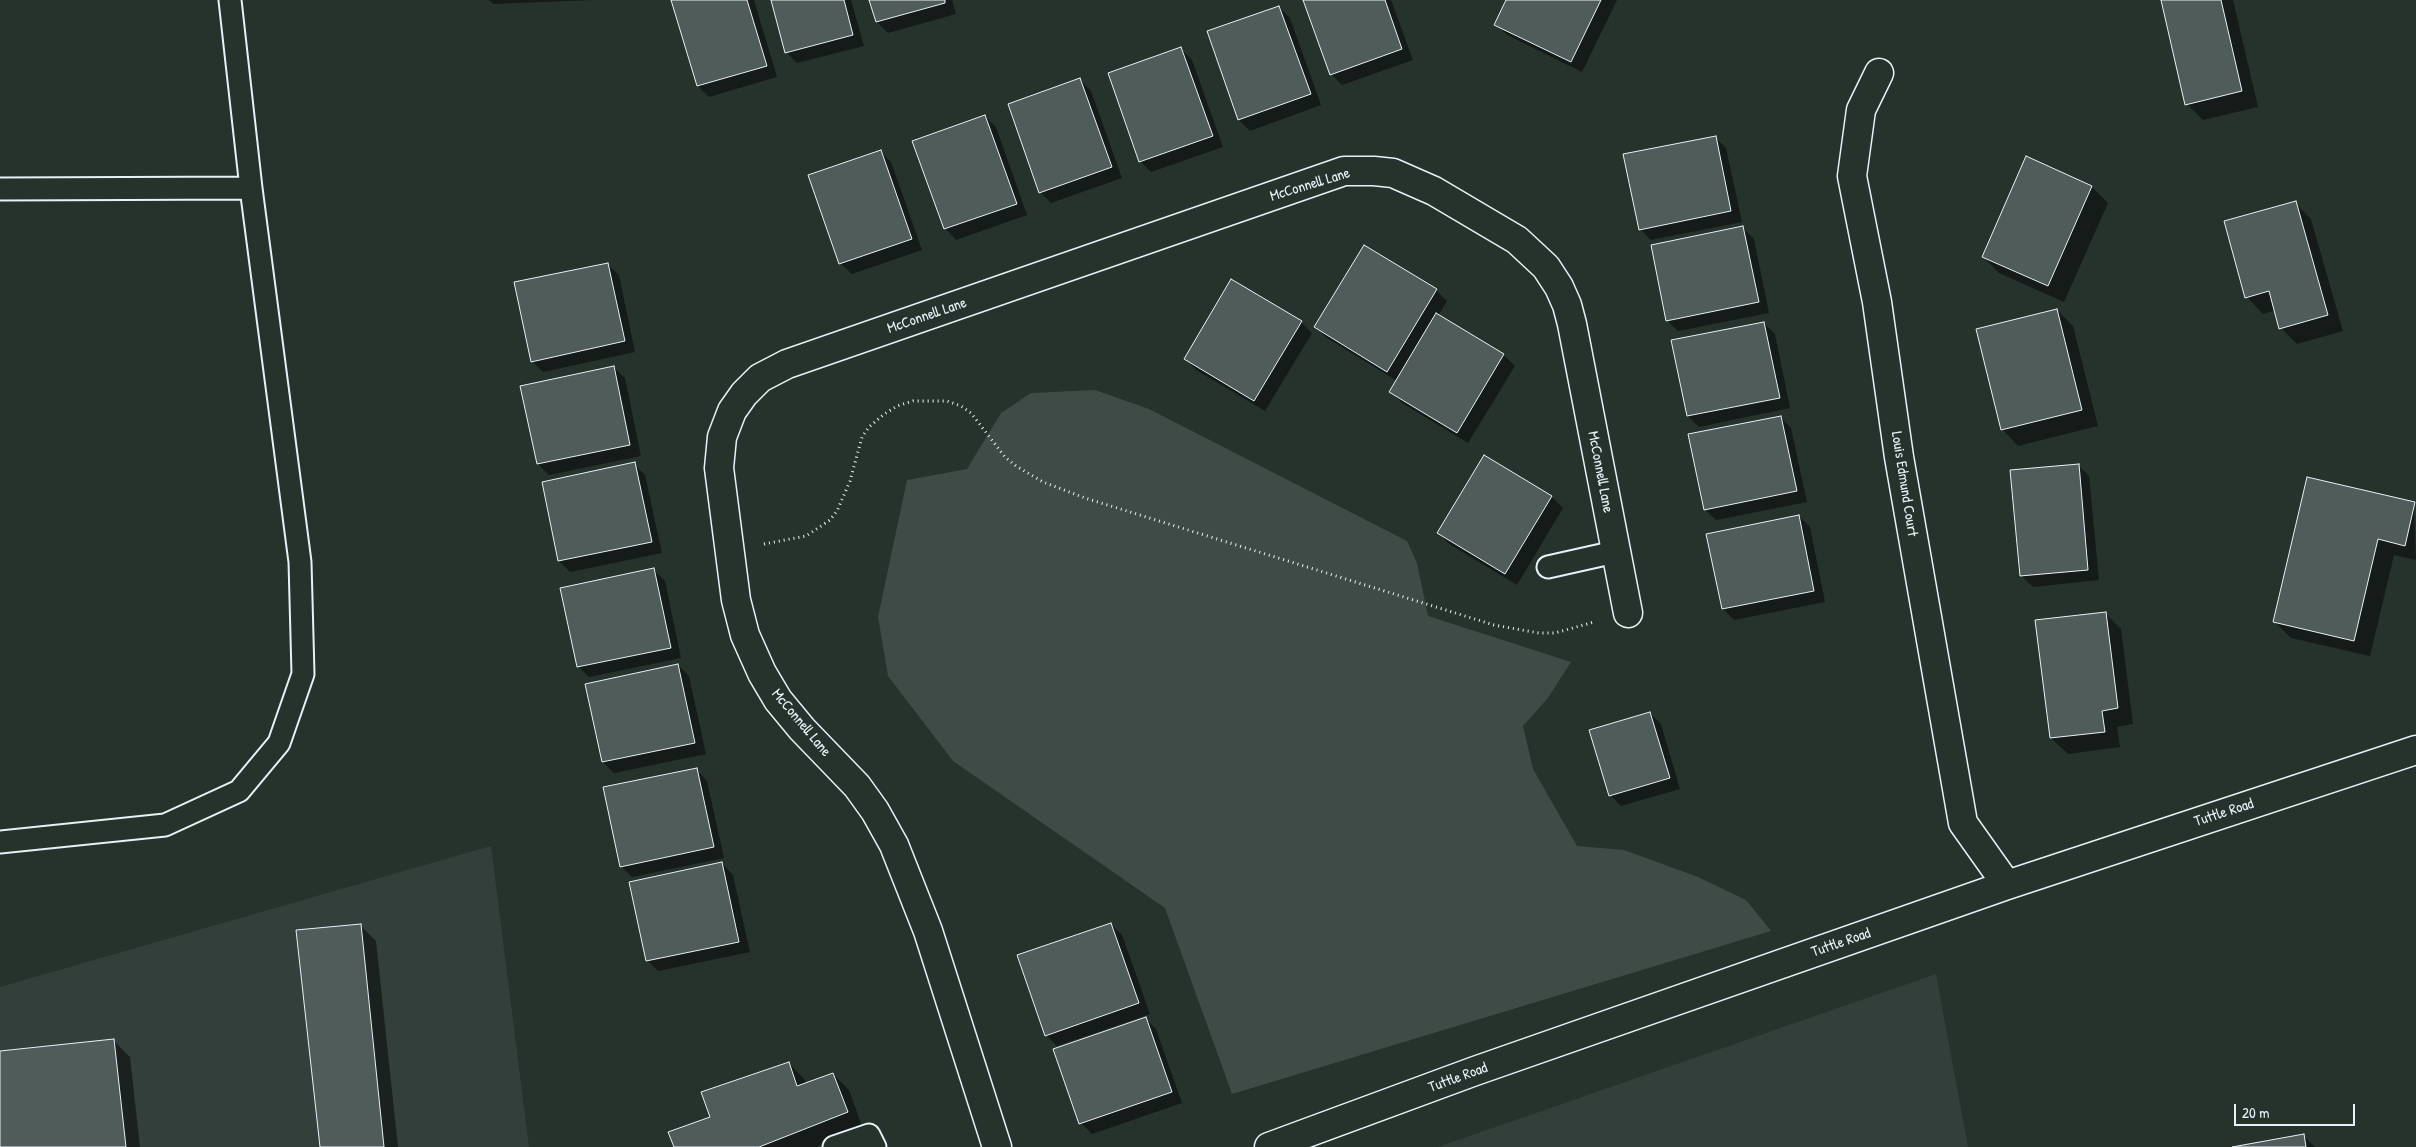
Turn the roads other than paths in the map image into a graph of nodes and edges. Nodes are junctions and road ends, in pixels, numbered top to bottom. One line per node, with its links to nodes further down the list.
1 (230, 0): 3 (lane)
2 (1878, 73): 10 (street, Louis Edmund Court)
3 (251, 188): 4 (lane); 9 (lane)
4 (0, 189)
5 (1615, 552): 6 (lane); 7 (street, McConnell Lane); 13 (street, McConnell Lane)
6 (1548, 567)
7 (1628, 613)
8 (2416, 750): 10 (street, Tuttle Road)
9 (0, 842)
10 (2007, 885): 14 (street, Tuttle Road)
11 (834, 1147): 12 (lane)
12 (875, 1147)
13 (996, 1147)
14 (1269, 1147)

